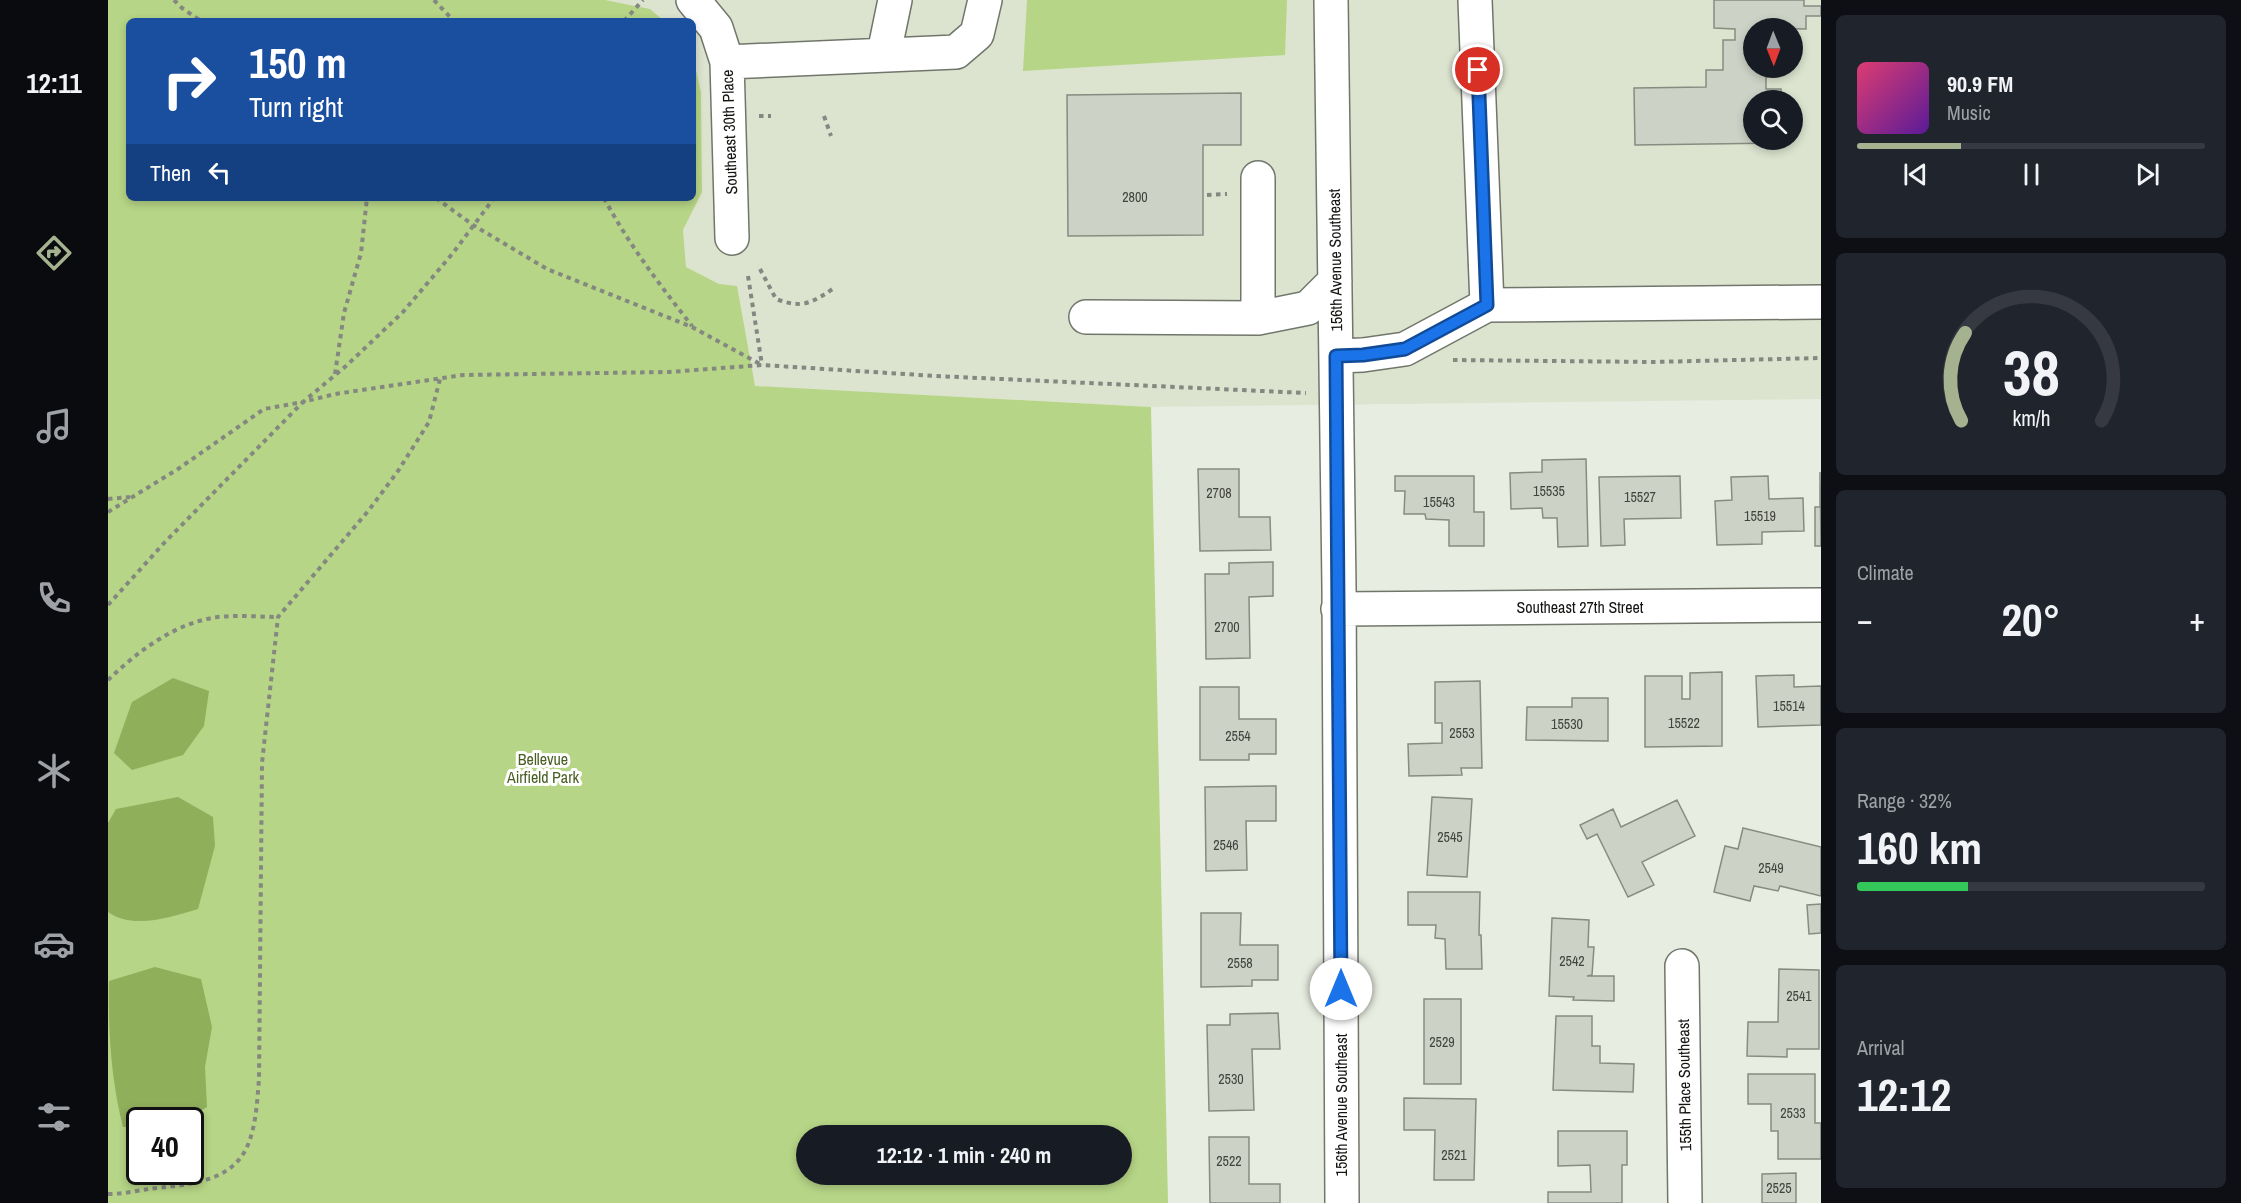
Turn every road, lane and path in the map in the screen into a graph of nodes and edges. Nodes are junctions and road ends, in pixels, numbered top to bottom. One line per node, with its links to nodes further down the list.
1 (174, 0): 9 (path)
2 (434, 0): 10 (path)
3 (643, 0): 11 (path)
4 (693, 0): 13 (street, Southeast 30th Place)
5 (895, 0): 12 (street)
6 (985, 0): 12 (street)
7 (1331, 0): 29 (street, 156th Avenue Southeast)
8 (1475, 0): 32 (street)
9 (197, 18)
10 (451, 18)
11 (627, 18)
12 (884, 53): 13 (street)
13 (727, 62): 26 (street, Southeast 30th Place)
14 (758, 116): 15 (path)
15 (771, 116)
16 (824, 116): 17 (path)
17 (831, 136)
18 (1258, 178): 34 (street)
19 (1227, 194): 20 (path)
20 (1207, 195)
21 (367, 201): 40 (path)
22 (440, 201): 25 (path)
23 (492, 201): 25 (path)
24 (606, 201): 35 (path)
25 (473, 225): 35 (path); 40 (path)
26 (732, 238)
27 (760, 269): 30 (path)
28 (748, 276): 39 (path)
29 (1335, 281): 34 (street); 36 (street, 156th Avenue Southeast)
30 (834, 288)
31 (1821, 302): 32 (street)
32 (1487, 305): 36 (street)
33 (1086, 317): 34 (street)
34 (1258, 318)
35 (692, 327): 39 (path)
36 (1336, 356): 49 (street, 156th Avenue Southeast)
37 (1821, 358): 38 (path)
38 (1442, 360)
39 (762, 365): 41 (path); 42 (path)
40 (335, 375): 43 (path)
41 (440, 378): 43 (path); 50 (path)
42 (1311, 393)
43 (303, 402): 44 (path); 47 (path)
44 (134, 496): 45 (path); 46 (path)
45 (108, 499)
46 (108, 512)
47 (108, 605)
48 (1821, 605): 49 (street, Southeast 27th Street)
49 (1338, 609): 54 (street, 156th Avenue Southeast)
50 (278, 617): 51 (path); 53 (path)
51 (108, 680)
52 (1682, 966): 55 (street, 155th Place Southeast)
53 (108, 1194)
54 (1342, 1203)
55 (1685, 1203)

